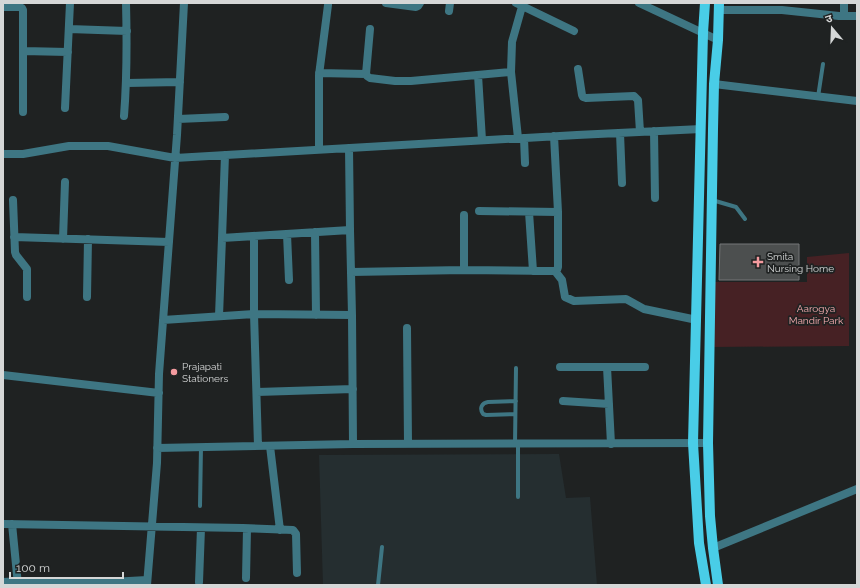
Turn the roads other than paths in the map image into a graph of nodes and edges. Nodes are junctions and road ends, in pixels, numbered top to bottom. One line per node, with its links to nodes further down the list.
1 (70, 3): 17 (street)
2 (126, 3): 19 (street)
3 (184, 3): 31 (street)
4 (386, 3): 5 (street)
5 (420, 3)
6 (639, 3): 21 (street)
7 (706, 3): 21 (main road)
8 (801, 3): 14 (street)
9 (844, 3): 15 (street)
10 (520, 4): 20 (street); 27 (street)
11 (328, 5): 28 (street)
12 (719, 6): 14 (street); 22 (main road)
13 (3, 7): 23 (street)
14 (800, 12): 15 (street)
15 (844, 16): 16 (street)
16 (857, 16)
17 (69, 29): 19 (street); 24 (street)
18 (370, 29): 29 (street)
19 (127, 31): 32 (street)
20 (574, 31)
21 (703, 33): 22 (street); 41 (main road)
22 (718, 40): 33 (main road)
23 (23, 51): 24 (street); 37 (street)
24 (68, 52): 36 (street)
25 (823, 64): 34 (lane)
26 (578, 69): 43 (street)
27 (511, 72): 30 (street); 46 (street)
28 (319, 73): 29 (street); 49 (street)
29 (366, 74): 30 (street)
30 (478, 75): 47 (street)
31 (180, 82): 32 (street); 40 (street)
32 (127, 83): 38 (street)
33 (714, 84): 34 (street); 58 (main road)
34 (818, 97): 35 (street)
35 (857, 101)
36 (65, 108)
37 (23, 112)
38 (124, 116)
39 (225, 117): 40 (street)
40 (178, 120): 52 (street)
41 (701, 129): 42 (street); 80 (main road)
42 (654, 131): 43 (street); 56 (street)
43 (640, 132): 44 (street)
44 (620, 133): 45 (street); 55 (street)
45 (554, 136): 46 (street); 61 (street)
46 (521, 138): 47 (street); 53 (street)
47 (482, 140): 48 (street)
48 (349, 148): 49 (street); 64 (street)
49 (319, 149): 51 (street)
50 (3, 154): 52 (street)
51 (225, 155): 52 (street); 70 (street)
52 (175, 158): 72 (street)
53 (525, 163)
54 (65, 182): 69 (street)
55 (622, 183)
56 (655, 198)
57 (13, 200): 68 (street)
58 (712, 200): 63 (lane); 81 (main road)
59 (479, 211): 60 (street)
60 (529, 212): 61 (street); 74 (street)
61 (558, 212): 76 (street)
62 (464, 215): 73 (street)
63 (744, 219)
64 (350, 230): 65 (street); 75 (street)
65 (315, 232): 66 (street); 83 (street)
66 (287, 234): 67 (street); 77 (street)
67 (254, 236): 70 (street); 82 (street)
68 (14, 237): 69 (street); 78 (street)
69 (63, 238): 71 (street)
70 (222, 238): 85 (street)
71 (88, 239): 72 (street); 79 (street)
72 (169, 242): 86 (street)
73 (464, 270): 74 (street); 75 (street)
74 (533, 271): 76 (street)
75 (351, 272): 84 (street)
76 (555, 272): 87 (street)
77 (289, 280)
78 (27, 297)
79 (87, 297)
80 (697, 298): 81 (main road); 87 (main road)
81 (710, 299): 106 (main road)
82 (254, 314): 83 (street); 85 (street); 95 (street)
83 (316, 315): 84 (street)
84 (352, 315): 94 (street)
85 (219, 316): 86 (street)
86 (163, 320): 96 (street)
87 (697, 320): 105 (main road)
88 (407, 328): 102 (street)
89 (560, 367): 90 (street)
90 (607, 367): 91 (street); 99 (street)
91 (645, 367)
92 (516, 368): 97 (lane)
93 (3, 375): 96 (street)
94 (353, 390): 95 (street); 101 (street)
95 (257, 392): 107 (street)
96 (159, 393): 110 (street)
97 (516, 401): 100 (lane); 100 (lane)
98 (563, 401): 99 (street)
99 (609, 404): 104 (street)
100 (515, 414): 103 (lane)
101 (353, 444): 102 (street); 108 (street)
102 (408, 444): 103 (street)
103 (516, 444): 104 (street); 112 (lane)
104 (611, 444): 105 (street)
105 (694, 444): 106 (street); 130 (main road)
106 (708, 444): 121 (main road)
107 (258, 446): 108 (street); 109 (street)
108 (270, 446): 119 (street)
109 (201, 447): 110 (street); 113 (lane)
110 (157, 448): 116 (street)
111 (857, 489): 121 (street)
112 (518, 497)
113 (200, 506)
114 (3, 524): 115 (street)
115 (12, 524): 116 (street); 127 (street)
116 (151, 527): 117 (street); 125 (street)
117 (201, 528): 118 (street); 126 (street)
118 (247, 529): 119 (street); 123 (street)
119 (280, 530): 122 (street)
120 (382, 547): 129 (lane)
121 (713, 548): 131 (main road)
122 (297, 573)
123 (246, 578)
124 (3, 582): 127 (street)
125 (147, 582): 128 (street)
126 (199, 582)
127 (18, 583): 128 (street)
128 (80, 583)
129 (378, 585)
130 (706, 585)
131 (718, 585)

